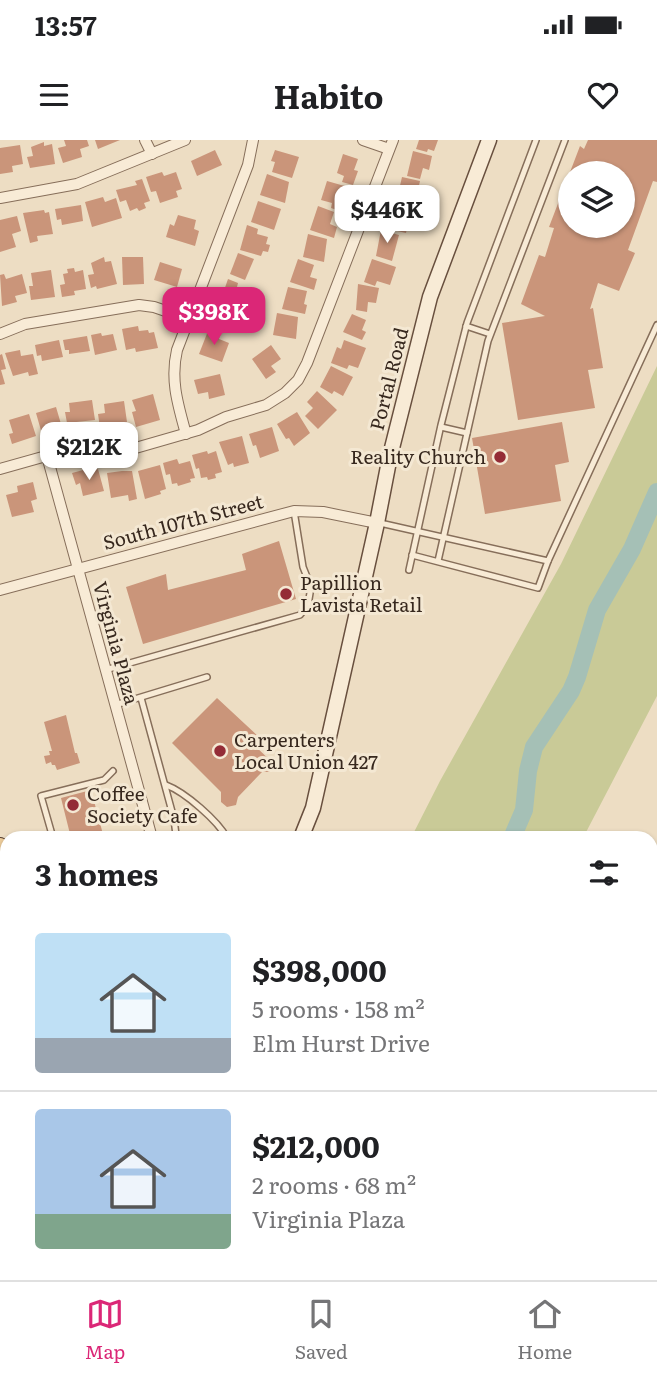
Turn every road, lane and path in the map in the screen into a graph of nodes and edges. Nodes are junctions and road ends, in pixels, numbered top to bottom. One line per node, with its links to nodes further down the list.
1 (145, 140): 9 (street)
2 (185, 140): 9 (street)
3 (253, 140): 11 (street)
4 (362, 140): 8 (street)
5 (489, 140): 22 (main road, Portal Road)
6 (536, 140): 13 (lane)
7 (565, 140): 15 (lane)
8 (391, 144): 18 (street)
9 (152, 154): 10 (street)
10 (0, 198)
11 (189, 319): 14 (street); 18 (street)
12 (657, 325): 27 (lane)
13 (466, 326): 15 (lane); 16 (lane)
14 (0, 334)
15 (491, 334): 17 (lane)
16 (441, 427): 17 (lane); 23 (lane)
17 (467, 433): 24 (lane)
18 (186, 434): 19 (street)
19 (47, 456): 20 (street); 28 (street, Virginia Plaza)
20 (0, 470)
21 (293, 511): 22 (street, South 107th Street); 28 (street, South 107th Street); 31 (lane)
22 (377, 523): 23 (lane); 41 (main road, Portal Road)
23 (416, 531): 24 (lane); 25 (lane)
24 (443, 537): 26 (lane); 27 (lane)
25 (412, 555): 26 (lane); 29 (lane)
26 (438, 561): 27 (lane)
27 (548, 561)
28 (78, 569): 30 (street, South 107th Street); 31 (street, Virginia Plaza)
29 (409, 570)
30 (0, 590)
31 (105, 670): 34 (street, Virginia Plaza)
32 (207, 677): 33 (lane)
33 (141, 698): 34 (lane); 36 (lane)
34 (115, 705): 38 (street, Virginia Plaza)
35 (113, 771): 37 (lane)
36 (166, 785): 39 (lane); 40 (lane)
37 (51, 831)
38 (150, 831)
39 (173, 831)
40 (221, 831)
41 (304, 831)

